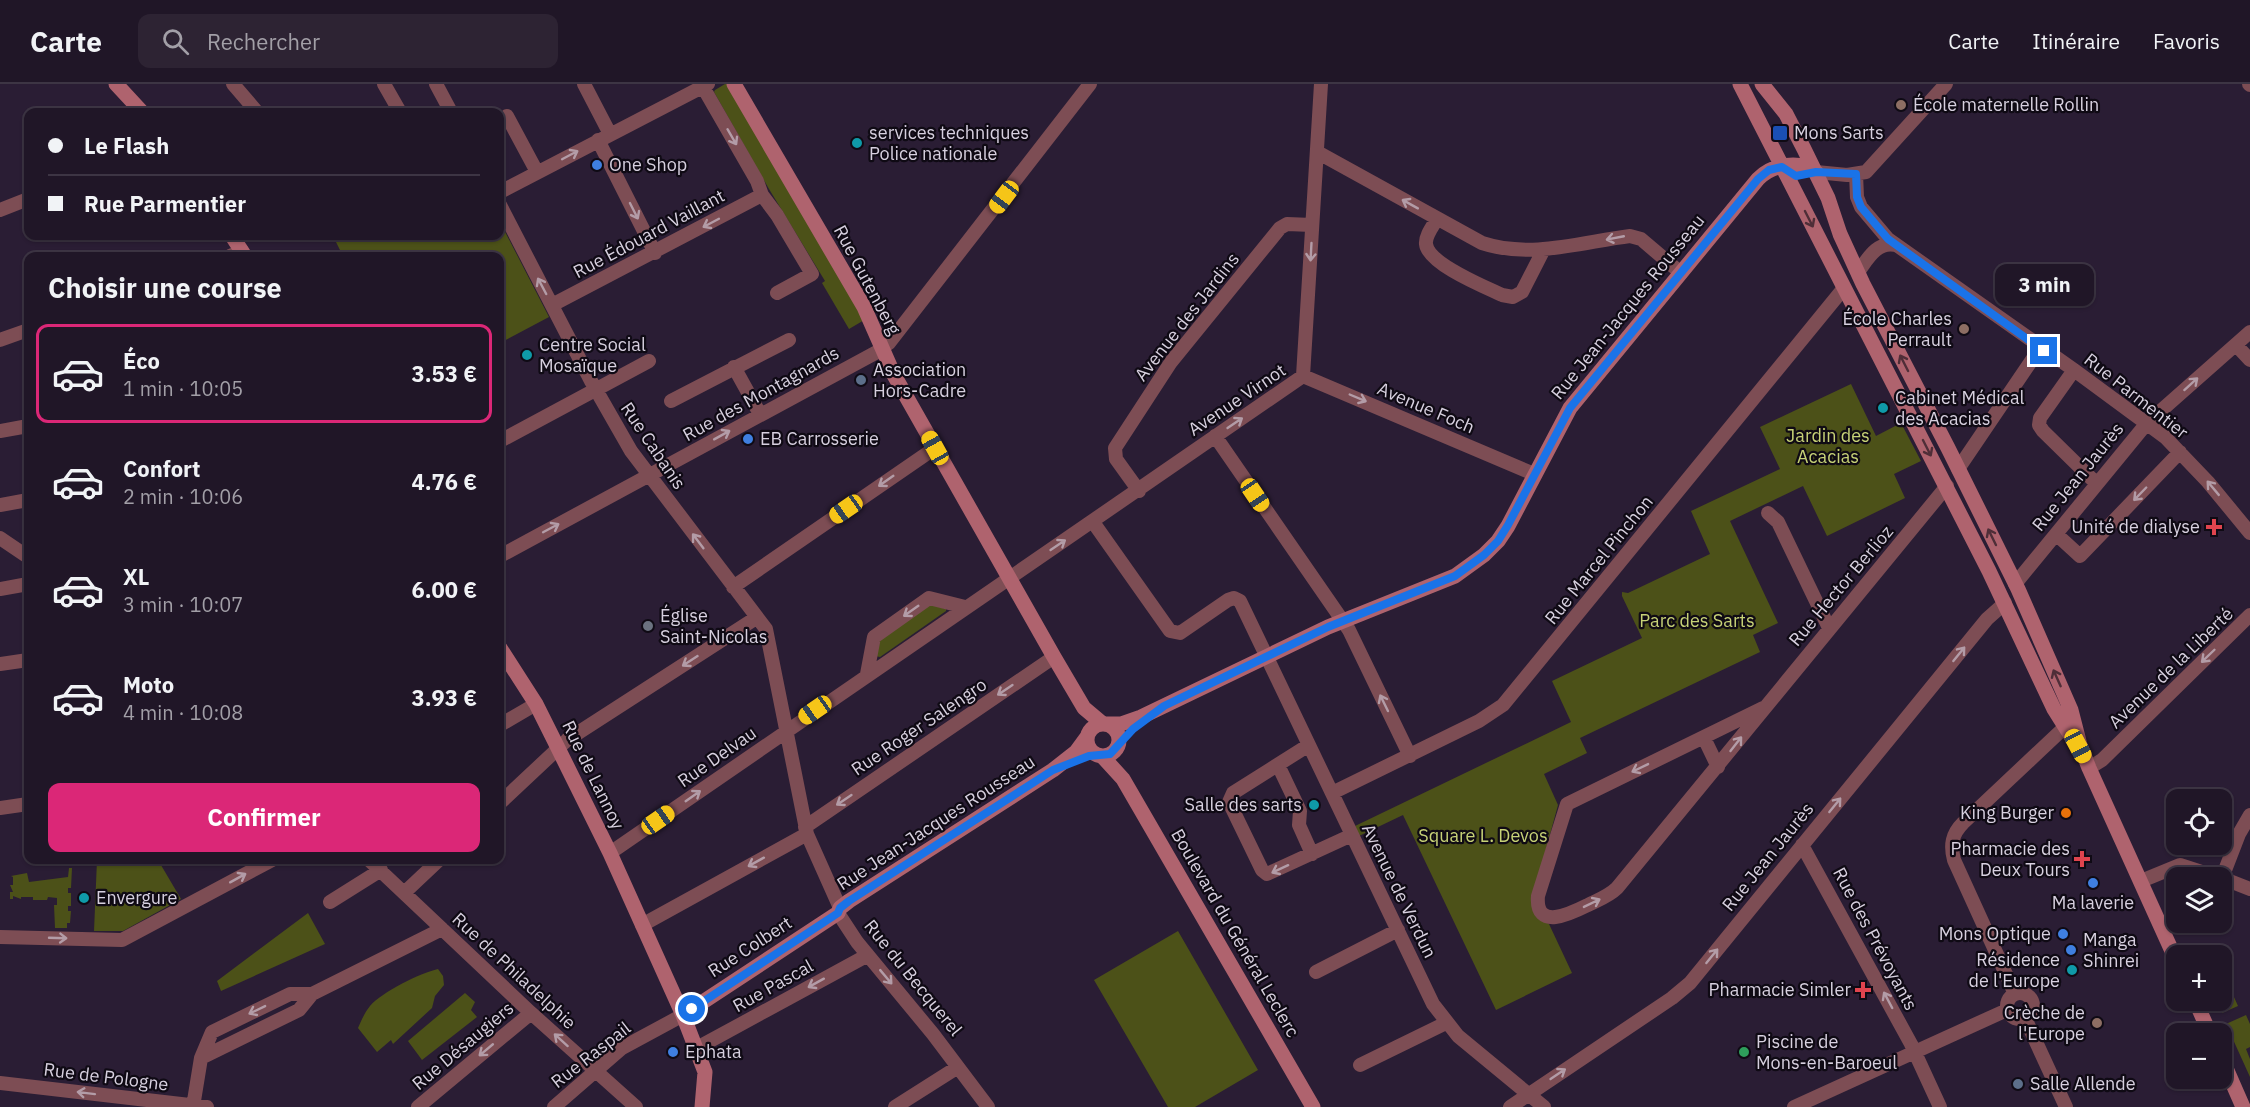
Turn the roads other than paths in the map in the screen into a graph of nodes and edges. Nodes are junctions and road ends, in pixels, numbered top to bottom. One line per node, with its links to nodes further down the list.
1 (116, 84): 13 (street)
2 (233, 84): 14 (street)
3 (384, 84): 15 (street)
4 (436, 84): 16 (street)
5 (584, 84): 18 (street)
6 (734, 84): 45 (street, Rue Gutenberg)
7 (1090, 84): 45 (street, Rue des Montagnards)
8 (1321, 84): 19 (street, Avenue Virnot)
9 (1740, 84): 20 (street)
10 (1762, 84): 22 (street)
11 (1946, 84): 23 (street)
12 (706, 85): 18 (street); 25 (street, one-way to 25)
13 (138, 108)
14 (254, 108)
15 (398, 108)
16 (450, 108)
17 (507, 116): 21 (street)
18 (604, 137): 21 (street, one-way to 18); 33 (street, one-way to 33)
19 (1317, 152): 29 (street, one-way to 19); 30 (street, Avenue Virnot)
20 (1782, 167): 22 (street); 35 (street, Rue Jean-Jacques Rousseau); 36 (street, one-way to 36)
21 (537, 172): 24 (street)
22 (1816, 172): 23 (street); 34 (street)
23 (1856, 174): 31 (street, Rue Parmentier)
24 (504, 190)
25 (762, 195): 33 (street, Rue Édouard Vaillant, one-way to 33); 37 (street)
26 (24, 201): 27 (street)
27 (0, 210)
28 (504, 213): 38 (street, Rue Cabanis, one-way to 28)
29 (1437, 219): 32 (street); 32 (street)
30 (1312, 225): 50 (street, Avenue Virnot, one-way to 50); 66 (street, Avenue des Jardins)
31 (1895, 245): 34 (street); 44 (street, Rue Parmentier)
32 (1544, 249): 35 (street, one-way to 32)
33 (655, 253): 38 (street, Rue Édouard Vaillant)
34 (1858, 272): 36 (street); 61 (street, one-way to 34)
35 (1682, 273): 62 (street, Rue Jean-Jacques Rousseau)
36 (1844, 288): 65 (street, one-way to 65); 108 (street, Rue Marcel Pinchon)
37 (777, 293)
38 (552, 305): 51 (street, Rue Cabanis)
39 (24, 331): 41 (street)
40 (2250, 332): 43 (street, Rue Jean Jaurès)
41 (0, 340)
42 (789, 340): 48 (street)
43 (2236, 345): 46 (street); 54 (street, Rue Jean Jaurès, one-way to 43)
44 (2040, 348): 49 (street, Rue Parmentier); 61 (street)
45 (882, 349): 53 (street, Rue des Montagnards); 59 (street, Rue Gutenberg)
46 (2250, 360)
47 (649, 361): 51 (street)
48 (734, 367): 52 (street); 53 (street)
49 (2074, 370): 54 (street, Rue Parmentier); 64 (street)
50 (1304, 376): 57 (street, Avenue Virnot, one-way to 50); 62 (street, Avenue Foch, one-way to 62)
51 (596, 389): 58 (street); 63 (street, Rue Cabanis)
52 (671, 401)
53 (760, 414): 63 (street, Rue des Montagnards, one-way to 53)
54 (2147, 423): 60 (street, Rue Parmentier); 64 (street, Rue Jean Jaurès)
55 (24, 427): 56 (street)
56 (0, 431)
57 (1215, 436): 66 (street, Avenue Virnot); 85 (street)
58 (504, 439)
59 (935, 448): 76 (street, Rue Gutenberg); 79 (street, one-way to 79)
60 (2180, 452): 71 (street, Rue Parmentier, one-way to 60); 72 (street, one-way to 72)
61 (1958, 469): 65 (street); 77 (street, one-way to 61)
62 (1534, 474): 85 (street, Rue Jean-Jacques Rousseau)
63 (649, 476): 75 (street, Rue des Montagnards, one-way to 63); 79 (street, Rue Cabanis, one-way to 63)
64 (2097, 484): 72 (street, Rue Jean Jaurès)
65 (1947, 486): 81 (street); 86 (street, Rue Hector Berlioz)
66 (1139, 491): 70 (street, Avenue Virnot)
67 (24, 501): 68 (street)
68 (0, 505)
69 (1768, 513): 86 (street)
70 (1093, 522): 76 (street, Avenue Virnot, one-way to 70); 89 (street, Avenue de Verdun)
71 (2250, 533)
72 (2056, 534): 77 (street, Rue Jean Jaurès)
73 (0, 538): 74 (street)
74 (24, 554)
75 (504, 554)
76 (1009, 578): 82 (street, Avenue Virnot); 90 (street)
77 (2015, 584): 81 (street, Rue Jean Jaurès); 111 (street, one-way to 77)
78 (24, 585): 80 (street)
79 (733, 587): 84 (street, Rue Cabanis)
80 (0, 589)
81 (2003, 598): 100 (street); 121 (street, Rue Jean Jaurès, one-way to 81)
82 (965, 607): 93 (street, Avenue Virnot); 93 (street, one-way to 93)
83 (2250, 615): 111 (street, Avenue de la Liberté, one-way to 111)
84 (756, 618): 87 (street, Rue Cabanis); 106 (street, one-way to 106)
85 (1343, 621): 89 (street, Rue Jean-Jacques Rousseau); 108 (street, one-way to 85)
86 (1829, 628): 97 (street, Rue Hector Berlioz)
87 (766, 629): 101 (street, Rue du Becquerel)
88 (504, 654): 94 (street, Rue de Lannoy)
89 (1267, 656): 96 (street, Rue Jean-Jacques Rousseau); 104 (street, Avenue de Verdun)
90 (1054, 657): 95 (street); 119 (street, Rue Roger Salengro, one-way to 119)
91 (24, 661): 92 (street)
92 (0, 664)
93 (867, 674): 101 (street, Rue Delvau)
94 (536, 704): 98 (street); 106 (street, Rue de Lannoy)
95 (1081, 704): 99 (street); 102 (street)
96 (1164, 706): 99 (street, Rue Jean-Jacques Rousseau); 105 (street, Rue Jean-Jacques Rousseau)
97 (1763, 708): 103 (street, Rue Hector Berlioz); 110 (street, Rue Hector Berlioz, one-way to 97)
98 (504, 723)
99 (1105, 724): 102 (street); 105 (street)
100 (2065, 727): 111 (street); 143 (street)
101 (786, 731): 119 (street, Rue du Becquerel); 122 (street, Rue Delvau, one-way to 101)
102 (1088, 734): 107 (street); 112 (street, Rue Jean-Jacques Rousseau)
103 (1698, 740): 110 (street); 110 (street, Rue Hector Berlioz, one-way to 110)
104 (1309, 745): 109 (street); 114 (street, Avenue de Verdun)
105 (1117, 746): 107 (street); 113 (street, Boulevard du Général Leclerc)
106 (558, 748): 115 (street); 122 (street, Rue de Lannoy)
107 (1100, 755): 112 (street, Rue Jean-Jacques Rousseau); 113 (street, Boulevard du Général Leclerc)
108 (1410, 756): 114 (street, Rue Marcel Pinchon)
109 (1278, 765): 123 (street); 123 (street, one-way to 109)
110 (1718, 767)
111 (2090, 768): 130 (street)
112 (1053, 770): 135 (street, Rue Jean-Jacques Rousseau)
113 (1123, 778): 165 (street, Boulevard du Général Leclerc)
114 (1332, 793): 120 (street, Avenue de Verdun)
115 (504, 799)
116 (24, 805): 117 (street)
117 (0, 808)
118 (2250, 815): 127 (street)
119 (806, 830): 135 (street, Rue du Becquerel); 136 (street, Rue Roger Salengro, one-way to 136)
120 (1352, 835): 123 (street); 138 (street, Avenue de Verdun)
121 (1802, 844): 150 (street, Rue des Prévoyants, one-way to 121); 156 (street, Rue Jean Jaurès, one-way to 121)
122 (610, 853): 136 (street, Rue de Lannoy)
123 (1312, 854)
124 (264, 864): 139 (street, one-way to 124)
125 (374, 864): 128 (street, Rue de Philadelphie)
126 (435, 864): 133 (street)
127 (2226, 867)
128 (381, 870): 133 (street, Rue de Philadelphie); 134 (street)
129 (2166, 871): 130 (street)
130 (2141, 881): 140 (street)
131 (2232, 882): 132 (street)
132 (2250, 889)
133 (404, 893): 137 (street, Rue de Philadelphie)
134 (330, 902)
135 (839, 910): 141 (street, Rue du Becquerel); 146 (street, Rue Colbert)
136 (642, 925): 146 (street, Rue de Lannoy)
137 (442, 929): 145 (street, Rue de Philadelphie); 158 (street)
138 (1398, 930): 142 (street); 148 (street, Avenue de Verdun)
139 (0, 937)
140 (2169, 945)
141 (868, 955): 149 (street, Rue Pascal, one-way to 149); 152 (street, Rue du Becquerel, one-way to 152)
142 (1316, 972)
143 (2015, 994): 144 (street); 147 (street)
144 (2007, 1010): 147 (street); 150 (street)
145 (531, 1012): 153 (street, Rue de Philadelphie, one-way to 145); 159 (street, Rue Désaugiers, one-way to 159)
146 (683, 1015): 149 (street, Rue de Lannoy); 153 (street, Rue Raspail)
147 (2025, 1018): 170 (street)
148 (1446, 1023): 151 (street); 156 (street, Avenue de Verdun)
149 (697, 1048): 162 (street, Rue de Lannoy)
150 (1915, 1052): 157 (street); 169 (street, Rue des Prévoyants)
151 (1360, 1065)
152 (958, 1067): 163 (street); 164 (street, Rue du Becquerel)
153 (597, 1071): 160 (street, Rue Raspail); 161 (street, Rue de Philadelphie)
154 (2232, 1082): 171 (street)
155 (0, 1083): 158 (street, Rue de Pologne, one-way to 155)
156 (1528, 1094): 166 (street, Rue Jean Jaurès); 167 (street, Avenue de Verdun)
157 (1818, 1102): 168 (street)
158 (198, 1106)
159 (418, 1107)
160 (554, 1107)
161 (636, 1107)
162 (702, 1107)
163 (895, 1107)
164 (988, 1107)
165 (1313, 1107)
166 (1510, 1107)
167 (1544, 1107)
168 (1794, 1107)
169 (1940, 1107)
170 (2066, 1107)
171 (2243, 1107)

